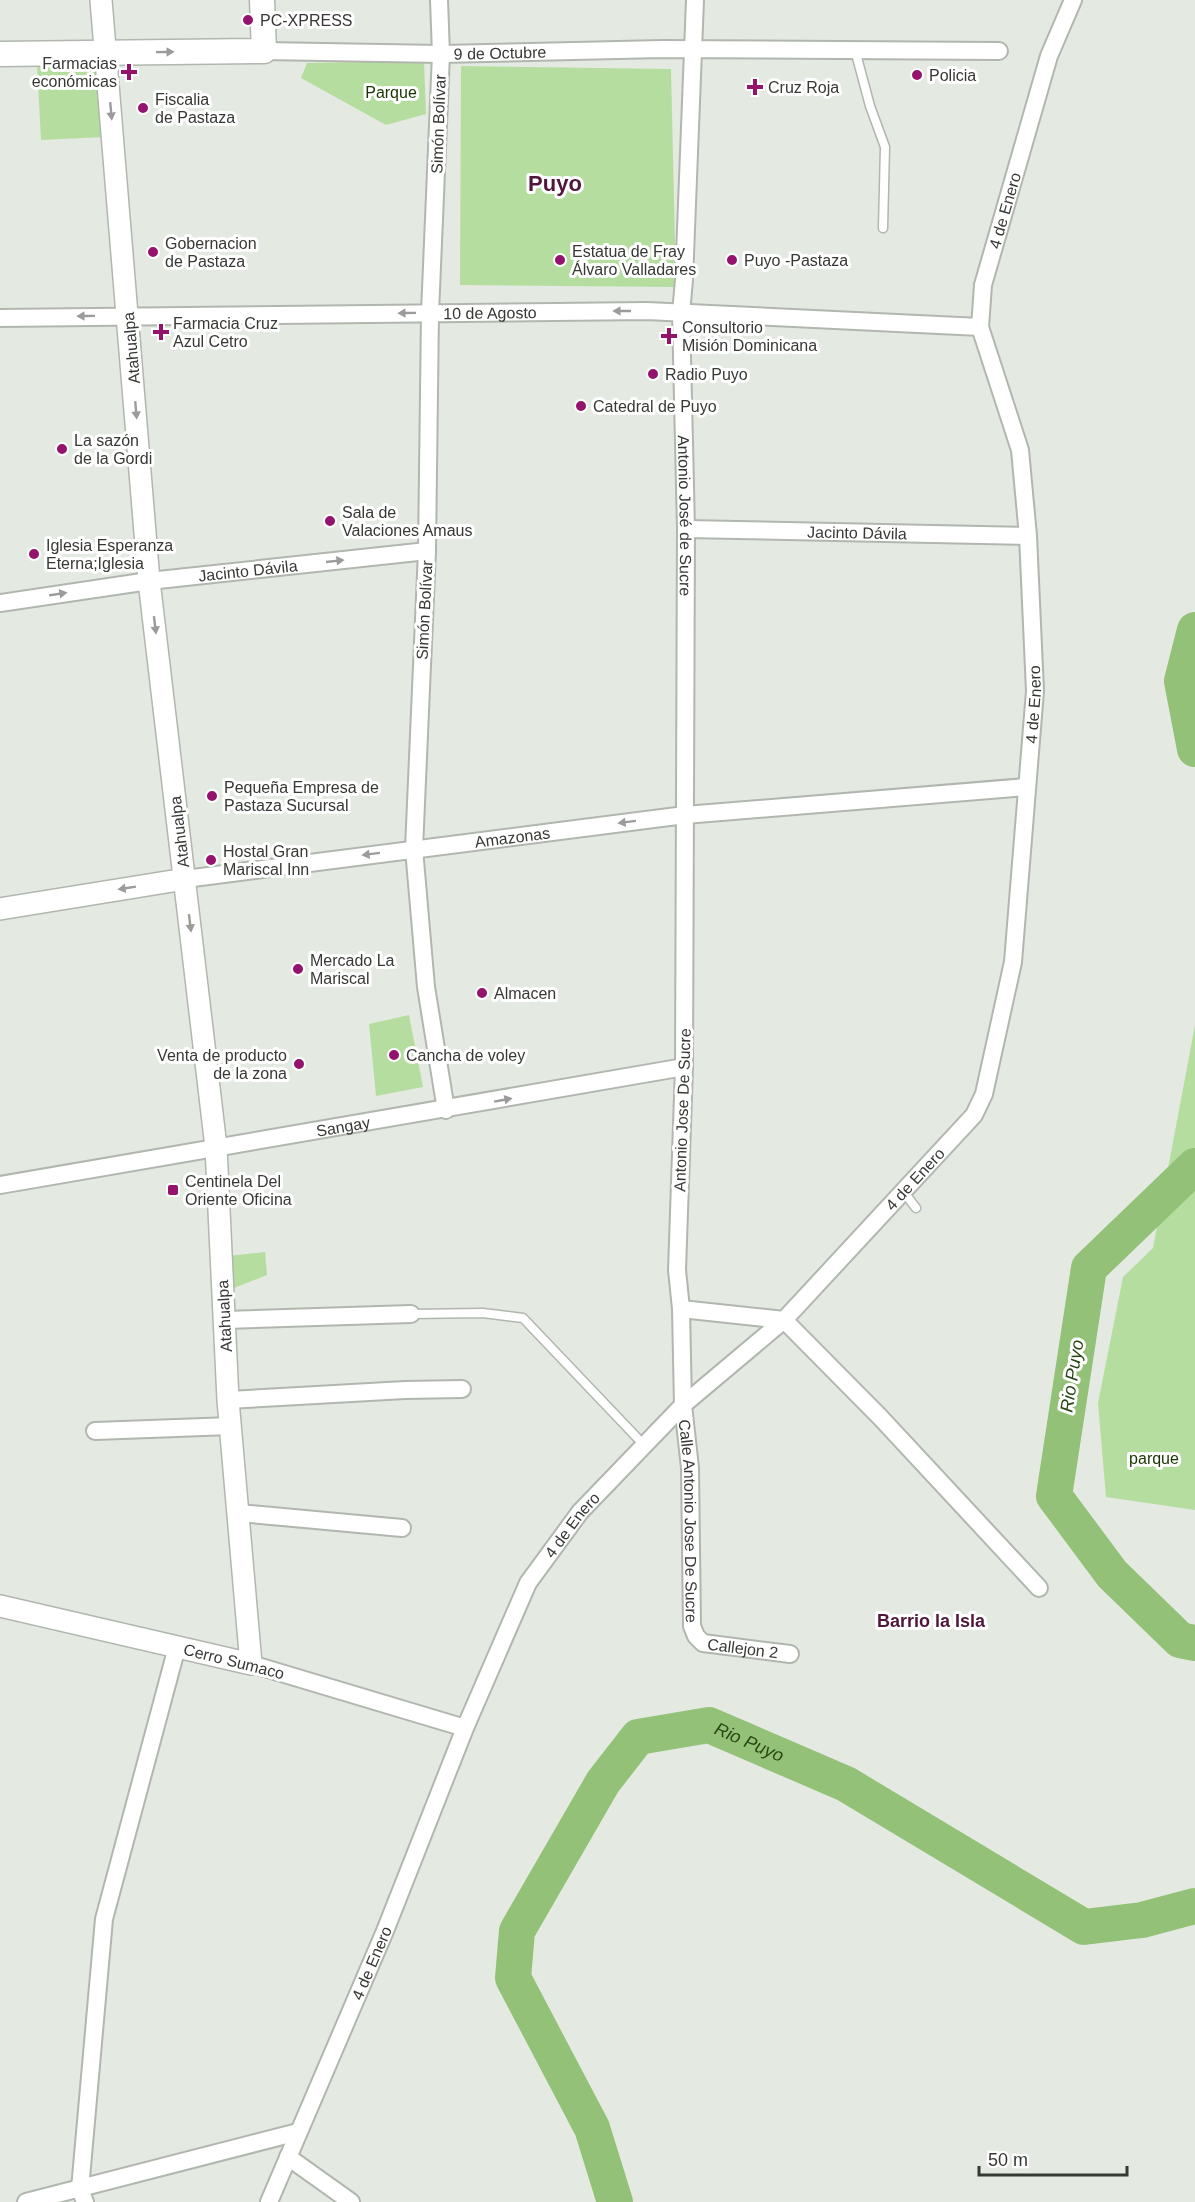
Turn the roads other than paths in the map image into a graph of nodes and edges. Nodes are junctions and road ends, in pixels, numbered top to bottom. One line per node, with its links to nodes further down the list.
1 (101, 0): 10 (street, Atahualpa)
2 (262, 0): 8 (main road)
3 (439, 0): 12 (street, Simón Bolívar)
4 (695, 0): 6 (street, Antonio José de Sucre)
5 (1073, 0): 18 (street, 4 de Enero)
6 (694, 50): 7 (street, 9 de Octubre); 12 (street, 9 de Octubre); 15 (street, Antonio José de Sucre)
7 (855, 50): 9 (street, 9 de Octubre); 13 (lane)
8 (264, 51): 10 (main road, 9 de Octubre, one-way to 8); 12 (street, 9 de Octubre)
9 (999, 51)
10 (106, 53): 11 (main road, 9 de Octubre); 16 (street, Atahualpa, one-way to 16)
11 (0, 54)
12 (441, 54): 14 (street, Simón Bolívar)
13 (884, 228)
14 (430, 313): 15 (street, 10 de Agosto, one-way to 14); 16 (street, 10 de Agosto, one-way to 16); 21 (street, Simón Bolívar)
15 (681, 314): 18 (street, 10 de Agosto); 19 (street, Antonio José de Sucre)
16 (129, 316): 17 (street, 10 de Agosto, one-way to 17); 22 (street, Atahualpa, one-way to 22)
17 (0, 318)
18 (980, 327): 20 (street, 4 de Enero)
19 (686, 529): 20 (street, Jacinto Dávila); 25 (street, Antonio José de Sucre)
20 (1028, 536): 24 (street, 4 de Enero)
21 (427, 551): 22 (street, Jacinto Dávila, one-way to 21); 26 (street, Simón Bolívar)
22 (149, 581): 23 (street, Jacinto Dávila, one-way to 22); 27 (street, Atahualpa, one-way to 27)
23 (0, 603)
24 (1026, 786): 25 (street, Amazonas); 33 (street, 4 de Enero)
25 (686, 815): 26 (street, Amazonas, one-way to 26); 29 (street, Antonio Jose De Sucre)
26 (414, 849): 27 (street, Amazonas, one-way to 27); 30 (street, Simón Bolívar)
27 (185, 879): 28 (street, Amazonas, one-way to 28); 31 (street, Atahualpa, one-way to 31)
28 (0, 909)
29 (684, 1067): 30 (street, Sangay, one-way to 29); 35 (street, Antonio Jose De Sucre)
30 (446, 1110): 31 (street, Sangay)
31 (216, 1147): 32 (street, Sangay); 37 (street, Atahualpa)
32 (0, 1185)
33 (903, 1191): 34 (lane); 38 (street, 4 de Enero)
34 (916, 1208)
35 (681, 1309): 38 (street); 41 (street, Antonio Jose De Sucre)
36 (411, 1314): 37 (street); 44 (lane)
37 (225, 1320): 40 (street, Atahualpa)
38 (784, 1320): 41 (street, 4 de Enero); 47 (street)
39 (462, 1389): 40 (street)
40 (228, 1400): 42 (street, Atahualpa)
41 (683, 1405): 44 (street, 4 de Enero); 49 (street, Calle Antonio Jose De Sucre)
42 (231, 1426): 43 (street); 45 (street, Atahualpa)
43 (95, 1431)
44 (644, 1445): 53 (street, 4 de Enero)
45 (239, 1513): 46 (street); 52 (street, Atahualpa)
46 (402, 1528)
47 (1039, 1588)
48 (0, 1606): 50 (street, Cerro Sumaco)
49 (696, 1636): 51 (street, Callejon 2)
50 (177, 1647): 52 (street, Cerro Sumaco); 56 (street)
51 (790, 1654)
52 (251, 1664): 53 (street, Cerro Sumaco)
53 (465, 1728): 54 (street, 4 de Enero)
54 (298, 2132): 55 (street, 4 de Enero); 56 (street)
55 (288, 2157): 58 (street, 4 de Enero); 59 (street)
56 (82, 2196): 57 (street)
57 (27, 2202)
58 (269, 2202)
59 (351, 2202)

